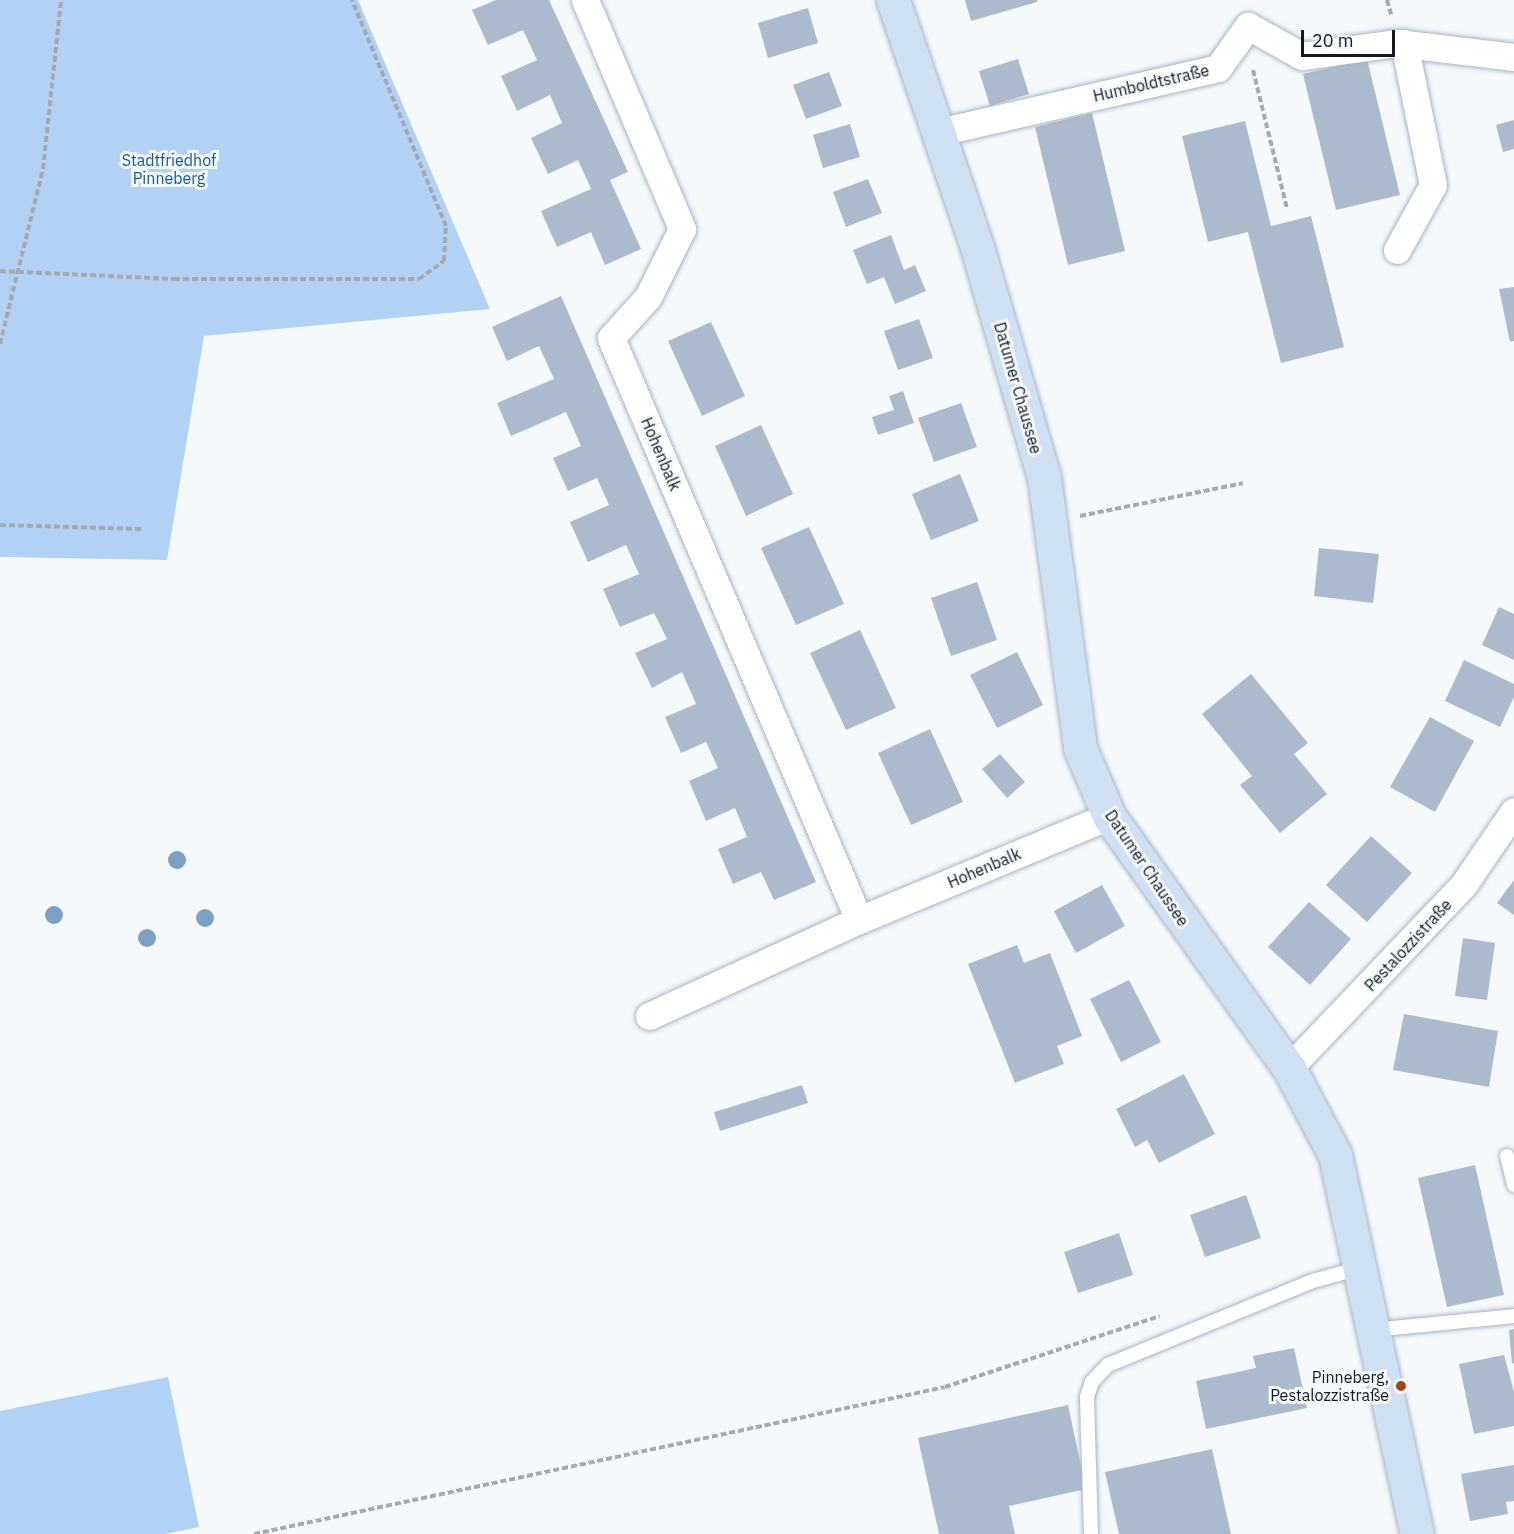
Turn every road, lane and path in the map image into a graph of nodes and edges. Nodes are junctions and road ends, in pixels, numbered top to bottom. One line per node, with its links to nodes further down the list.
1 (61, 0): 12 (path)
2 (352, 0): 12 (path)
3 (585, 0): 20 (street, Hohenbalk)
4 (893, 0): 8 (street, Datumer Chaussee)
5 (1248, 26): 6 (street); 8 (street, Humboldtstraße); 9 (path)
6 (1404, 43): 7 (street); 10 (street)
7 (1514, 57)
8 (939, 132): 15 (street, Datumer Chaussee)
9 (1287, 208)
10 (1398, 250)
11 (0, 271): 12 (path)
12 (19, 271): 13 (path)
13 (0, 344)
14 (1243, 483): 15 (path)
15 (1050, 521): 19 (street, Datumer Chaussee)
16 (0, 525): 17 (path)
17 (142, 529)
18 (1514, 811): 22 (street, Pestalozzistraße)
19 (1109, 816): 20 (street, Hohenbalk); 22 (street, Datumer Chaussee)
20 (859, 920): 21 (street, Hohenbalk)
21 (649, 1016)
22 (1289, 1068): 25 (street, Datumer Chaussee)
23 (1507, 1156): 24 (lane)
24 (1514, 1185)
25 (1357, 1269): 28 (street, Datumer Chaussee); 30 (lane)
26 (1171, 1313): 29 (path)
27 (1514, 1316): 28 (lane)
28 (1370, 1330): 31 (street, Datumer Chaussee)
29 (254, 1534)
30 (1091, 1534)
31 (1417, 1534)

